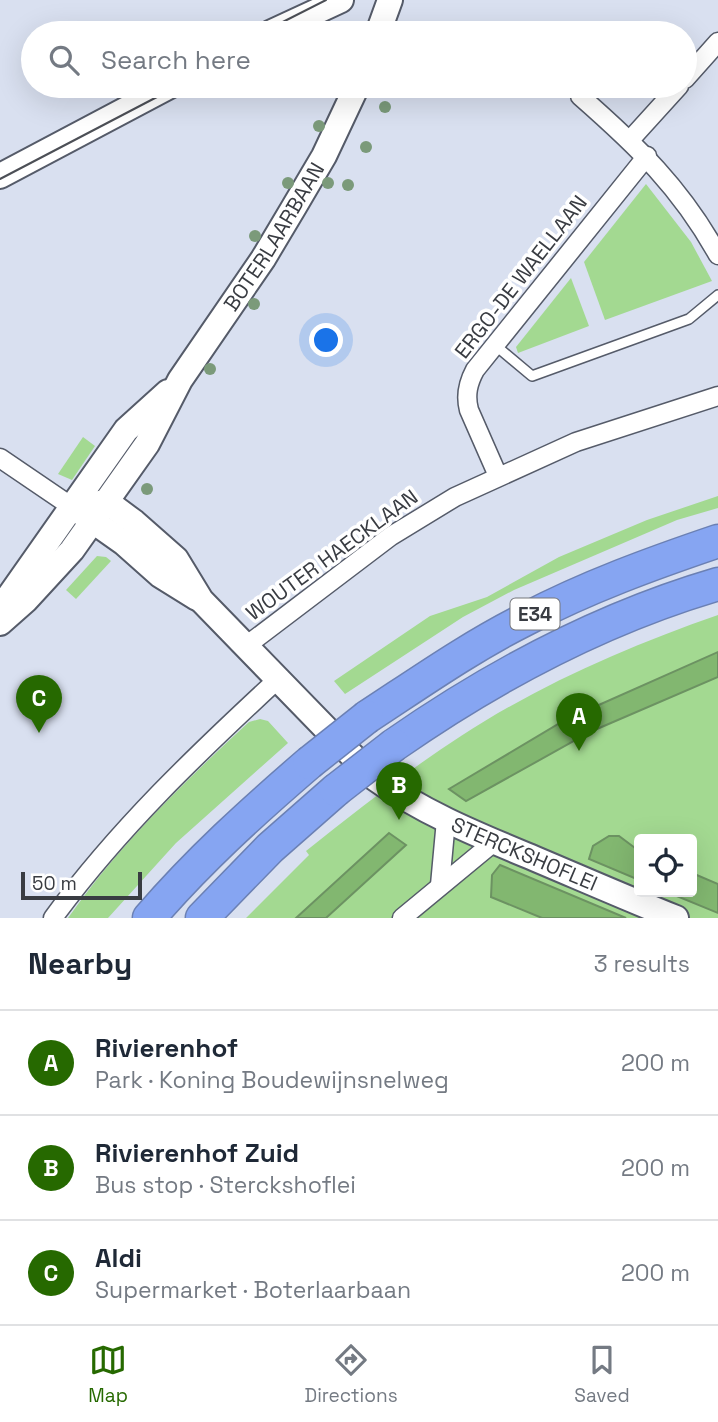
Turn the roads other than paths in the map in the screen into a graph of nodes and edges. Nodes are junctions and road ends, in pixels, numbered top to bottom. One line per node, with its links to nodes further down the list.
1 (341, 0): 4 (street)
2 (376, 0): 5 (street)
3 (390, 0): 6 (street)
4 (296, 21)
5 (377, 21)
6 (382, 21)
7 (718, 42): 8 (street)
8 (697, 66)
9 (147, 98): 15 (street)
10 (351, 98): 19 (street, BOTERLAARBAAN)
11 (582, 98): 13 (street)
12 (668, 98): 13 (street)
13 (630, 140): 14 (street)
14 (647, 156): 16 (street); 18 (street, ERGO-DE WAELLAAN)
15 (0, 176)
16 (718, 255)
17 (718, 295): 18 (lane)
18 (495, 345): 22 (street, ERGO-DE WAELLAAN)
19 (180, 380): 23 (street, BOTERLAARBAAN); 24 (street, BOTERLAARBAAN)
20 (718, 396): 22 (street, WOUTER HAECKLAAN)
21 (0, 458): 23 (street)
22 (498, 476): 29 (street, WOUTER HAECKLAAN)
23 (72, 507): 24 (street); 27 (street, BOTERLAARBAAN)
24 (100, 512): 28 (street, BOTERLAARBAAN); 29 (street, STERCKSHOFLEI)
25 (718, 541): 35 (highway, E34, bridge)
26 (718, 583): 36 (highway, E34, bridge)
27 (0, 609)
28 (0, 623)
29 (246, 646): 30 (street, STERCKSHOFLEI)
30 (278, 679): 31 (street, STERCKSHOFLEI); 34 (street)
31 (446, 820): 32 (street, STERCKSHOFLEI); 33 (street)
32 (494, 842): 33 (street); 38 (street, STERCKSHOFLEI)
33 (440, 885): 37 (street)
34 (53, 918)
35 (149, 918)
36 (202, 918)
37 (402, 918)
38 (676, 918)

